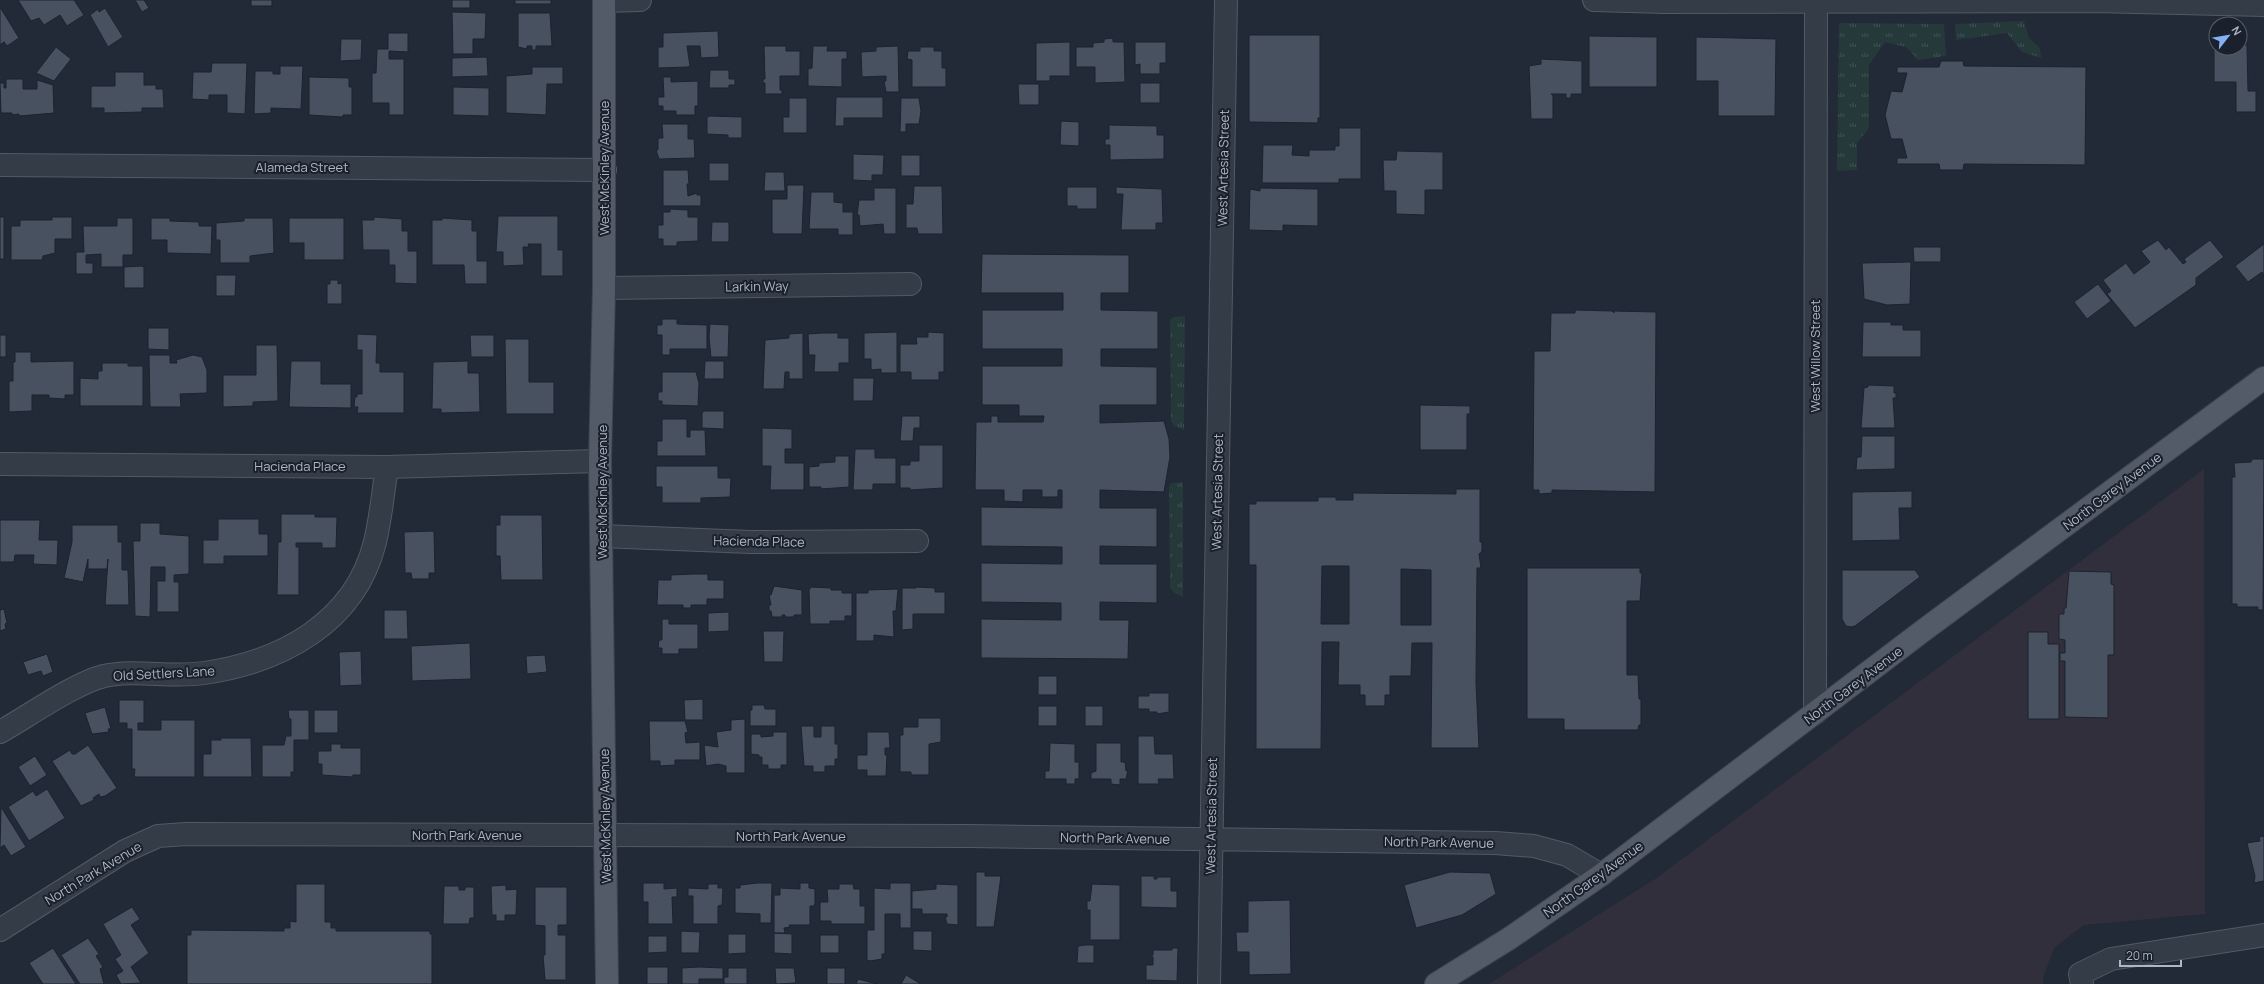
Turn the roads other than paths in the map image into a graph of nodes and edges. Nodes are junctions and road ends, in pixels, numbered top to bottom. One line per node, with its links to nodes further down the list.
1 (604, 0): 2 (street); 9 (main road, West McKinley Avenue)
2 (640, 0)
3 (1226, 0): 21 (street, West Artesia Street)
4 (1594, 0): 5 (street)
5 (1816, 0): 6 (street); 18 (street, West Willow Street)
6 (2096, 1): 7 (street)
7 (2264, 5)
8 (0, 165): 9 (street, Alameda Street)
9 (604, 170): 11 (main road, West McKinley Avenue)
10 (910, 284): 11 (street, Larkin Way)
11 (604, 288): 13 (main road, West McKinley Avenue)
12 (2264, 378): 18 (main road, North Garey Avenue)
13 (600, 461): 15 (street, Hacienda Place); 16 (main road, West McKinley Avenue)
14 (0, 464): 15 (street, Hacienda Place)
15 (387, 467): 19 (street, Old Settlers Lane)
16 (602, 536): 17 (street, Hacienda Place); 20 (main road, West McKinley Avenue)
17 (917, 541)
18 (1815, 713): 22 (main road, North Garey Avenue)
19 (0, 732)
20 (606, 835): 21 (street, North Park Avenue); 23 (street, North Park Avenue); 26 (main road, West McKinley Avenue)
21 (1210, 839): 22 (street, North Park Avenue); 27 (street, West Artesia Street)
22 (1601, 875): 28 (main road, North Garey Avenue)
23 (0, 930)
24 (2264, 935): 25 (street)
25 (2081, 979)
26 (606, 984)
27 (1209, 984)
28 (1436, 984)

